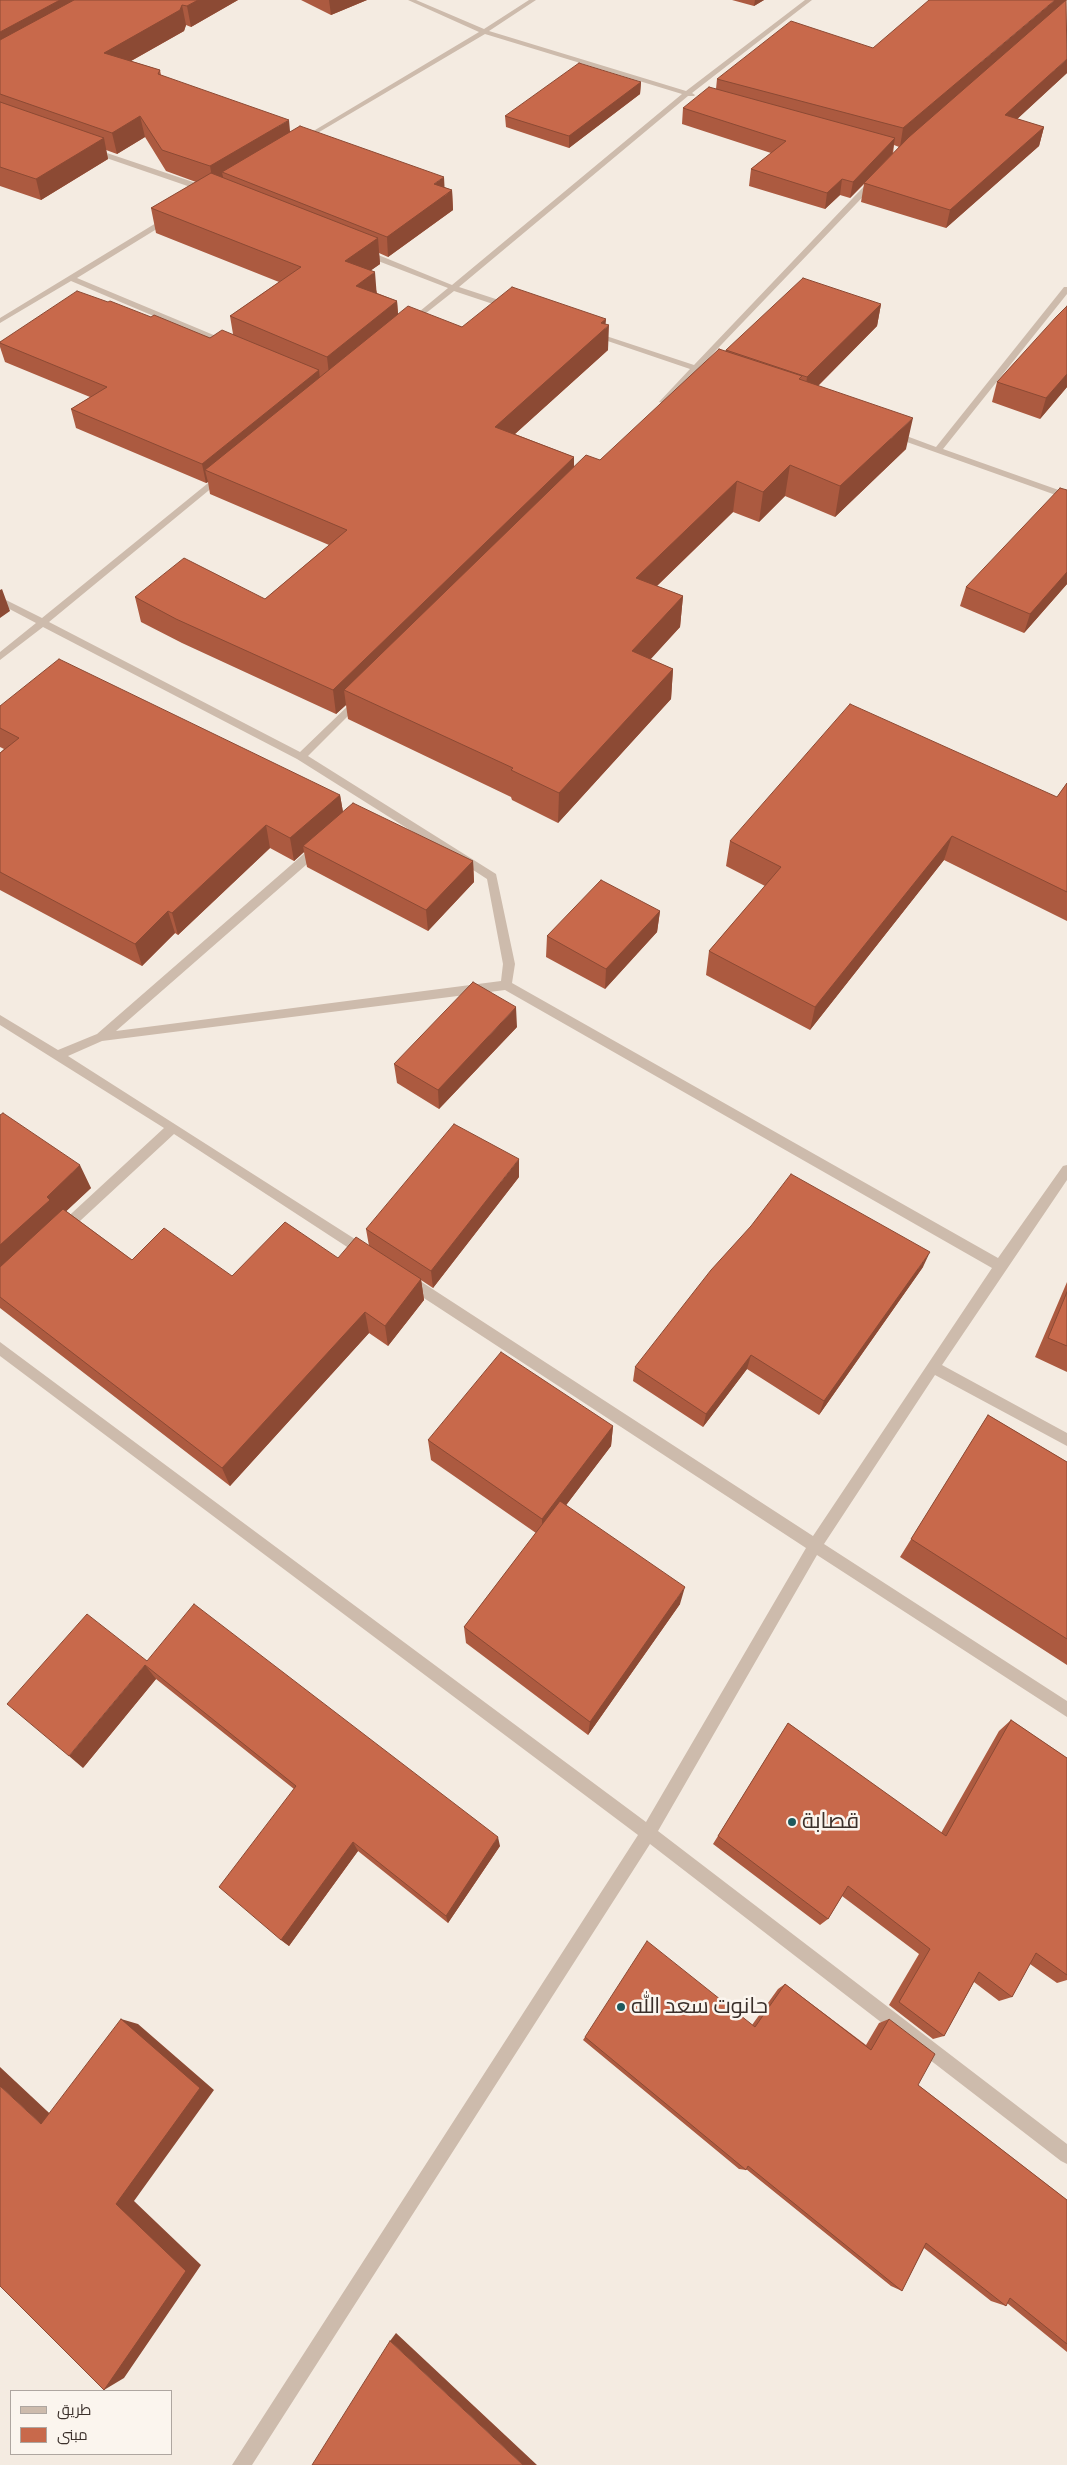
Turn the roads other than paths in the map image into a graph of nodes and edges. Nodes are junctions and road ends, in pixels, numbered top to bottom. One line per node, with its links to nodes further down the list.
1 (411, 0): 4 (street)
2 (533, 0): 4 (street)
3 (809, 0): 5 (street)
4 (484, 32): 5 (street); 7 (street)
5 (686, 94): 6 (street); 14 (street)
6 (696, 96)
7 (298, 142)
8 (83, 146): 10 (street)
9 (881, 174): 21 (street)
10 (205, 197)
11 (180, 213): 13 (street)
12 (352, 247): 14 (street)
13 (72, 279): 17 (street); 20 (street)
14 (454, 288): 16 (street); 18 (street)
15 (1067, 289): 25 (street)
16 (519, 310)
17 (0, 322)
18 (400, 332)
19 (584, 332): 21 (street)
20 (233, 346)
21 (696, 369): 22 (street); 23 (street)
22 (724, 378)
23 (654, 411)
24 (883, 431): 25 (street)
25 (939, 449): 27 (street)
26 (225, 474): 29 (street)
27 (1067, 496)
28 (0, 600): 29 (street)
29 (44, 622): 30 (street); 32 (street)
30 (0, 657)
31 (365, 695): 32 (street)
32 (301, 757): 34 (street)
33 (326, 841): 36 (street)
34 (506, 985): 36 (street); 42 (street)
35 (0, 1019): 37 (street)
36 (101, 1037): 37 (street)
37 (57, 1055): 38 (street)
38 (173, 1127): 40 (street); 41 (street)
39 (1067, 1170): 42 (street)
40 (58, 1235)
41 (373, 1257)
42 (1000, 1266): 45 (street)
43 (398, 1273): 47 (street)
44 (0, 1348): 49 (street)
45 (932, 1367): 46 (street); 47 (street)
46 (1067, 1440)
47 (815, 1545): 48 (street); 49 (street)
48 (1067, 1710)
49 (648, 1833): 50 (street); 51 (street)
50 (1067, 2155)
51 (240, 2465)

